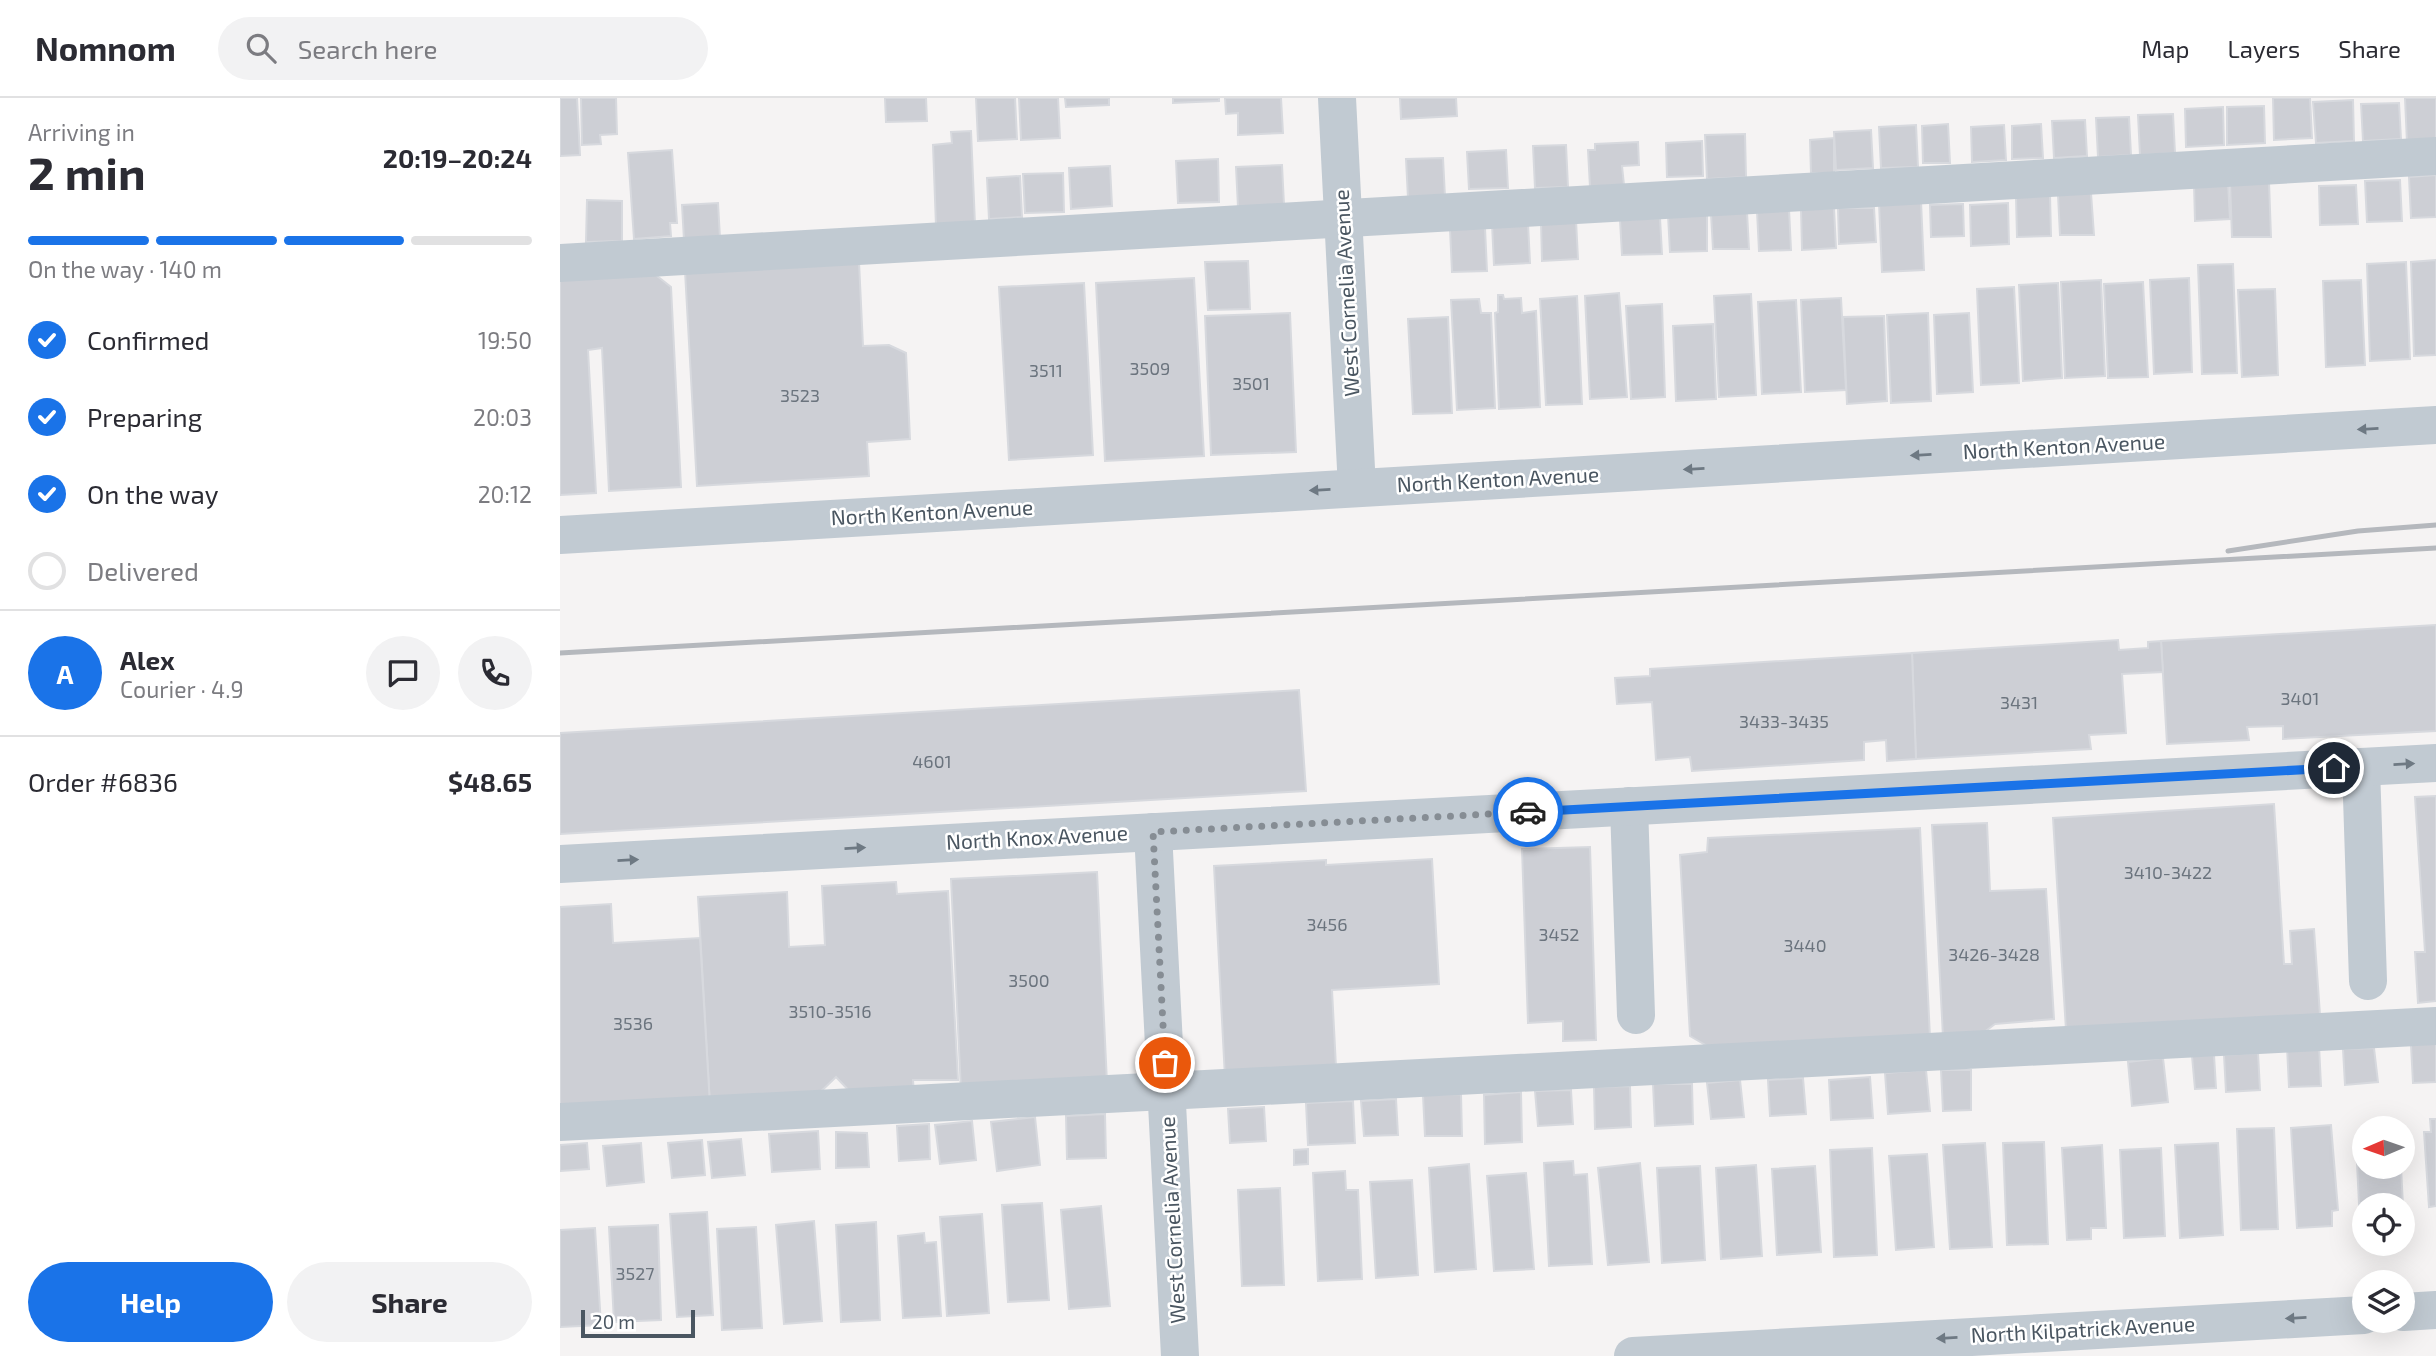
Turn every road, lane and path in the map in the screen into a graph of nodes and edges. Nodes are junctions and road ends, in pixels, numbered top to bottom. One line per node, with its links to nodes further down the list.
1 (1337, 98): 3 (street, West Cornelia Avenue)
2 (2436, 156): 3 (street)
3 (1343, 218): 4 (street); 6 (street, West Cornelia Avenue)
4 (560, 263)
5 (2436, 425): 6 (street, North Kenton Avenue, one-way to 6)
6 (1357, 488): 7 (street, North Kenton Avenue, one-way to 7)
7 (560, 535)
8 (2436, 763): 9 (street, North Knox Avenue, one-way to 8)
9 (2361, 767): 10 (street, North Knox Avenue); 13 (street)
10 (1629, 807): 11 (street, North Knox Avenue); 14 (street)
11 (1153, 832): 12 (street, North Knox Avenue, one-way to 11); 16 (street, West Cornelia Avenue)
12 (560, 864)
13 (2368, 981)
14 (1636, 1015)
15 (2436, 1026): 16 (street)
16 (1166, 1091): 17 (street); 21 (street, West Cornelia Avenue)
17 (560, 1122)
18 (2436, 1310): 19 (street)
19 (2415, 1311)
20 (2352, 1316): 22 (street, North Kilpatrick Avenue, one-way to 22)
21 (1180, 1356)
22 (1633, 1356)

